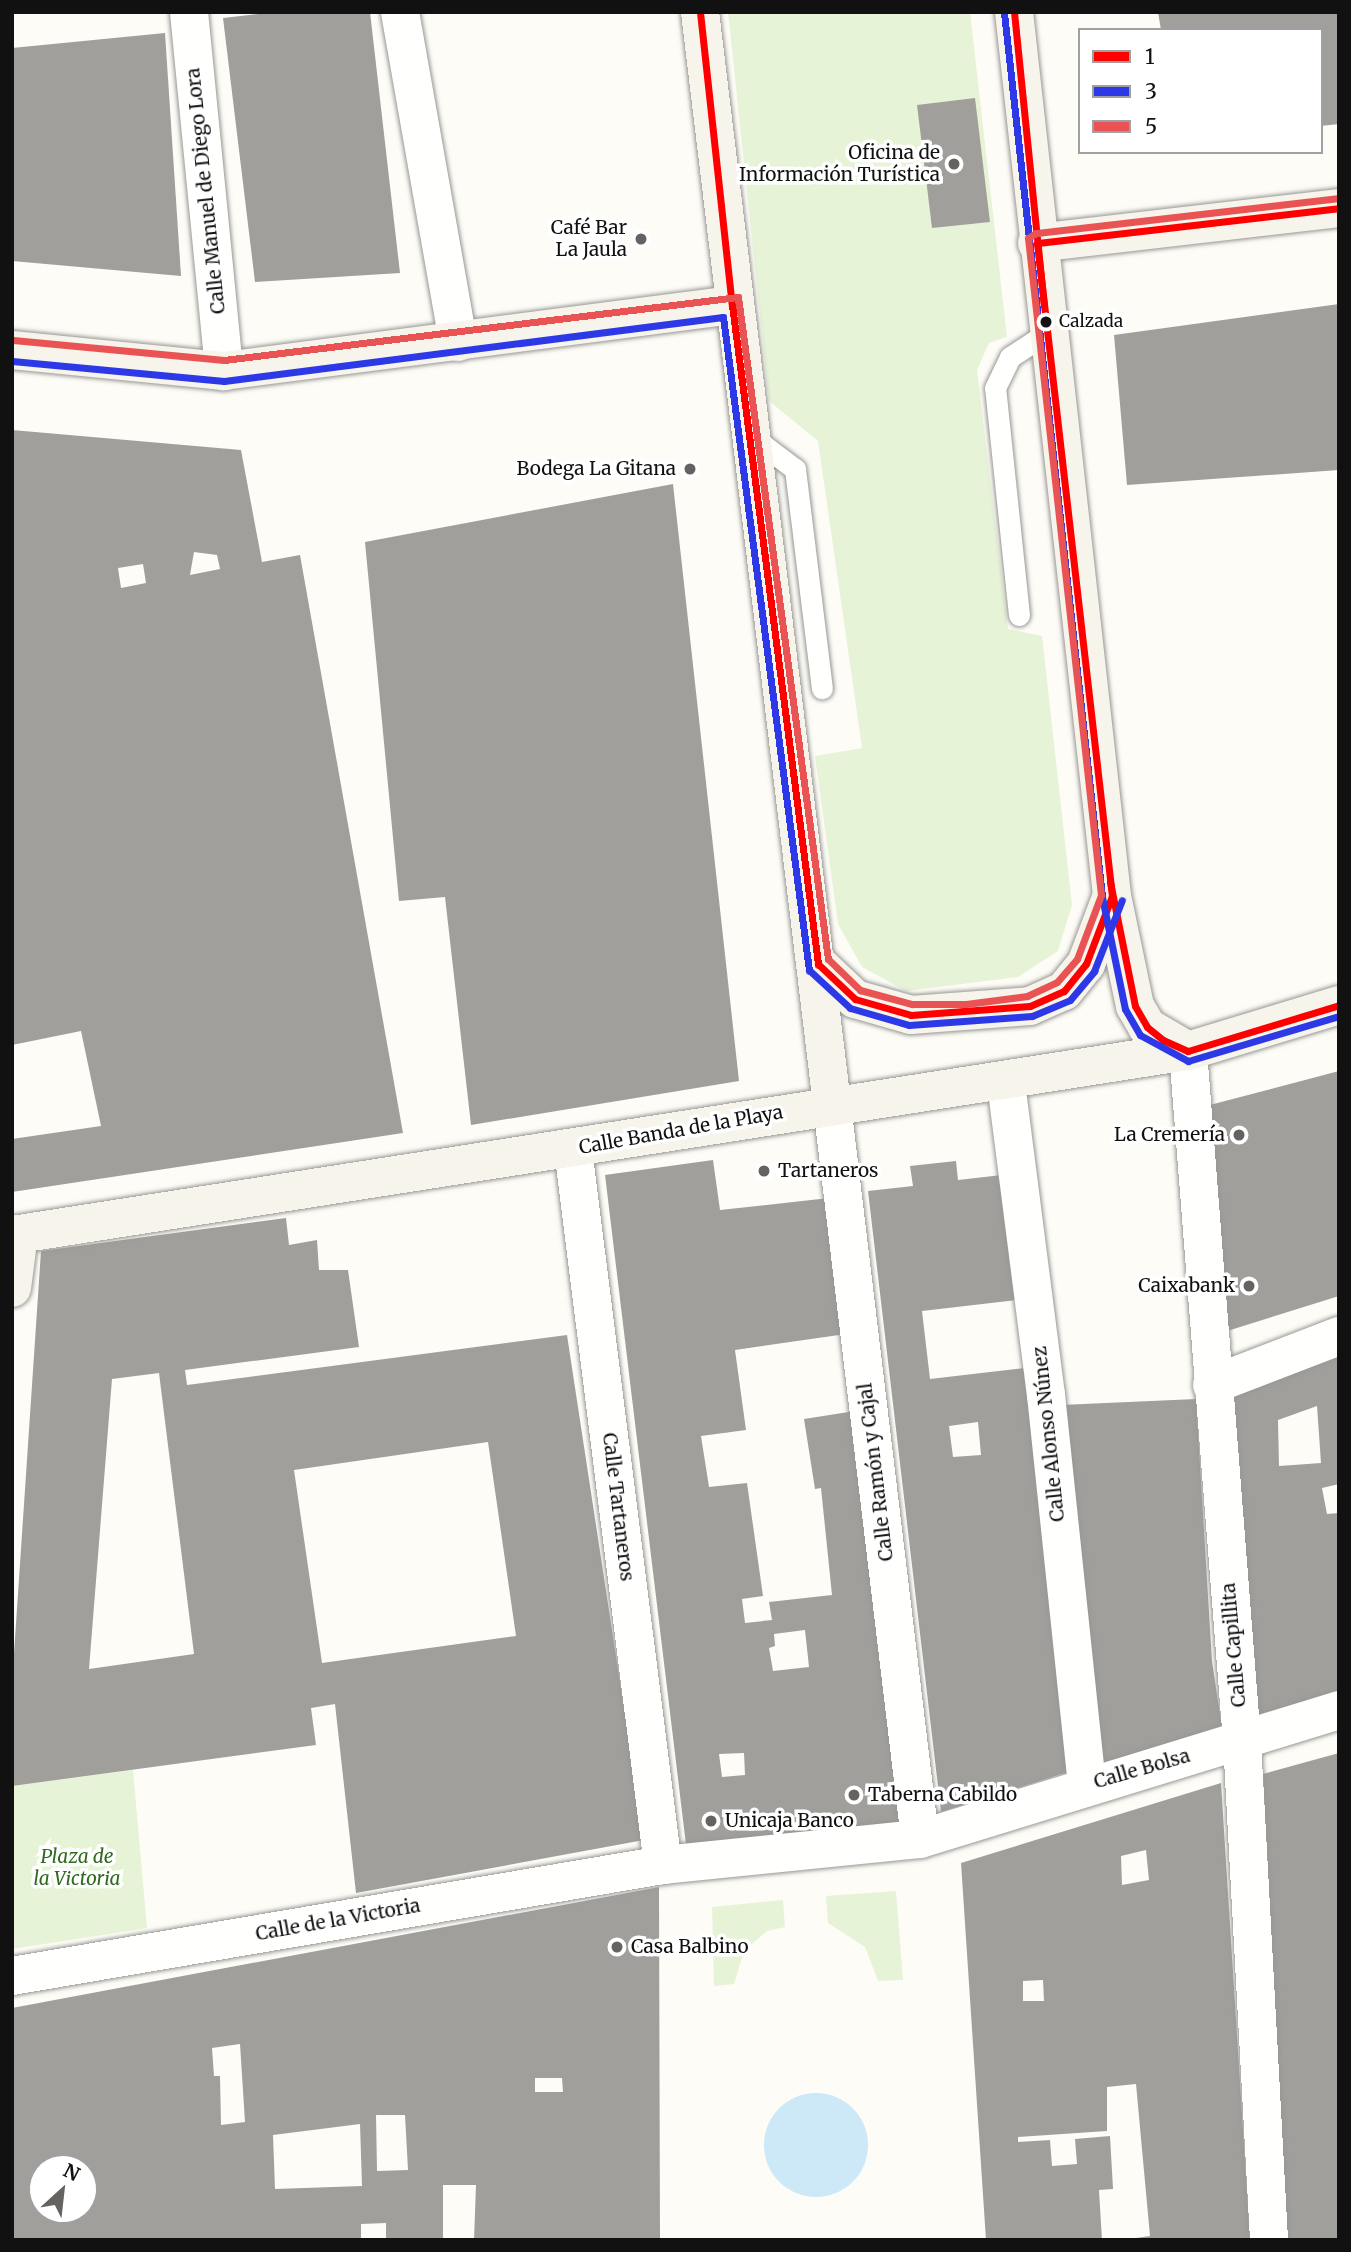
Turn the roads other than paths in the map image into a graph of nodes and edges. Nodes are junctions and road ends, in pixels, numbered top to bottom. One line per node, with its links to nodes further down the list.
1 (189, 12): 11 (street, Calle Manuel de Diego Lora)
2 (400, 12): 9 (street)
3 (701, 12): 7 (street)
4 (1014, 12): 6 (street)
5 (1339, 208): 6 (street)
6 (1037, 243): 8 (street)
7 (732, 305): 9 (street); 12 (street)
8 (1047, 333): 13 (lane); 15 (street)
9 (458, 342): 11 (street)
10 (12, 350): 11 (street)
11 (224, 370)
12 (749, 435): 14 (lane); 16 (street)
13 (1020, 615)
14 (822, 688)
15 (1112, 896): 16 (street); 18 (street)
16 (818, 964): 20 (street)
17 (1339, 1005): 18 (street, Calle Banda de la Playa)
18 (1188, 1051): 19 (street, Calle Banda de la Playa); 24 (street, Calle Capillita)
19 (1006, 1083): 20 (street, Calle Banda de la Playa); 27 (street, Calle Alonso Núnez)
20 (832, 1105): 21 (street, Calle Banda de la Playa); 28 (street, Calle Ramón y Cajal)
21 (573, 1149): 22 (street, Calle Banda de la Playa); 29 (street, Calle Tartaneros)
22 (12, 1288)
23 (1339, 1336): 24 (street)
24 (1212, 1385): 26 (street, Calle Capillita)
25 (1339, 1710): 26 (street, Calle Bolsa)
26 (1242, 1741): 27 (street, Calle Bolsa); 31 (street, Calle Capillita)
27 (1087, 1785): 28 (street, Calle Bolsa)
28 (933, 1835): 29 (street, Calle Bolsa)
29 (663, 1865): 30 (street, Calle de la Victoria)
30 (12, 1976)
31 (1269, 2240)

